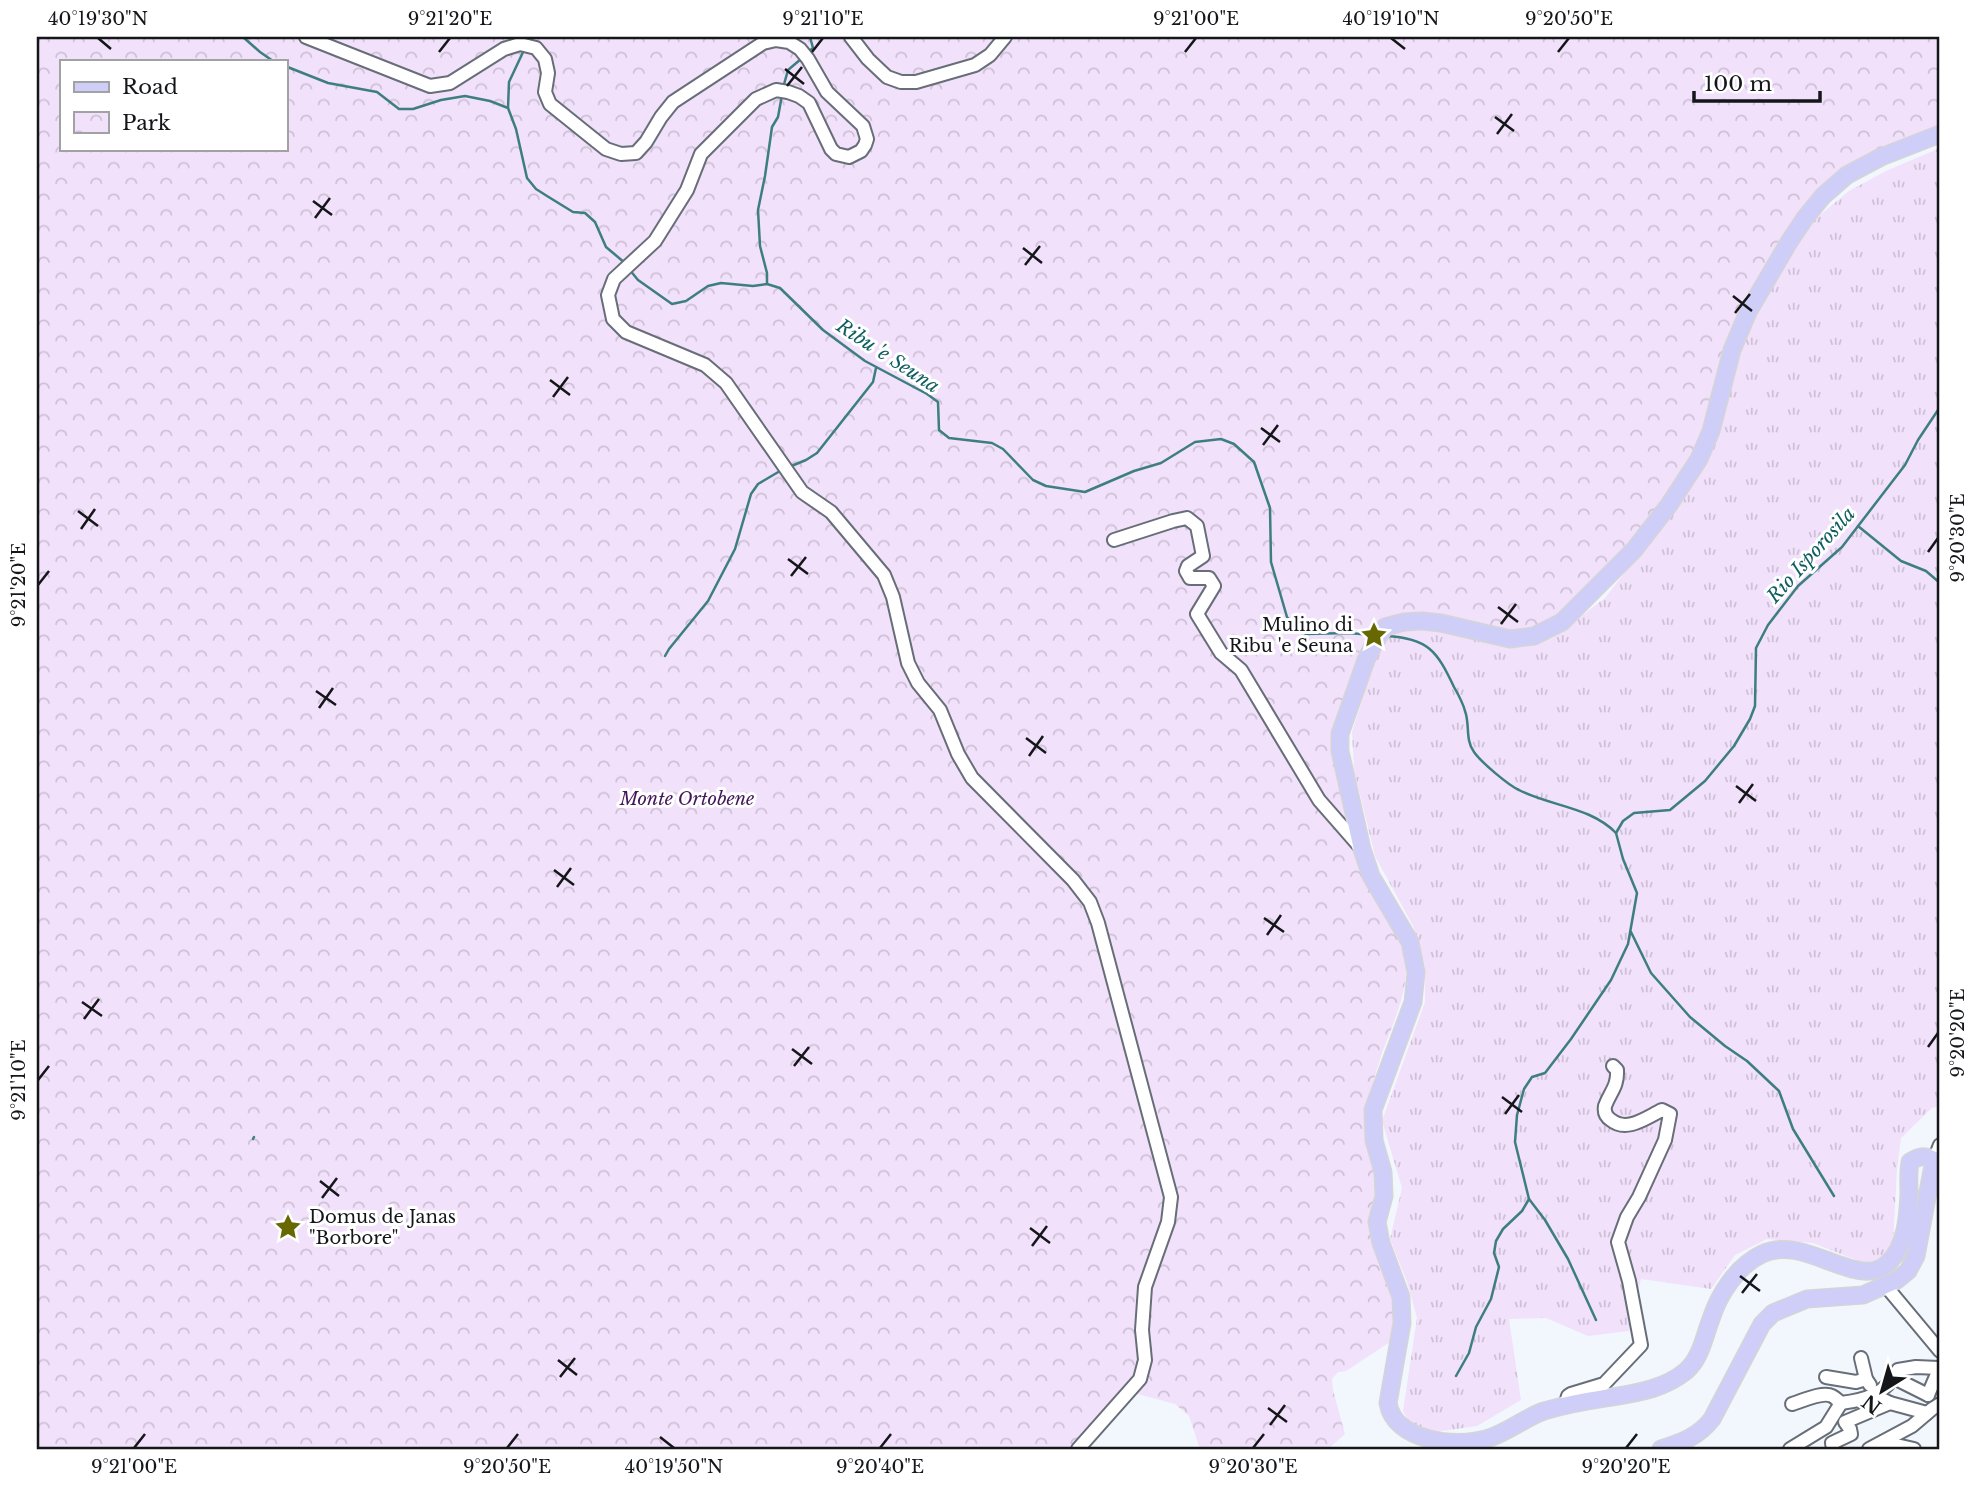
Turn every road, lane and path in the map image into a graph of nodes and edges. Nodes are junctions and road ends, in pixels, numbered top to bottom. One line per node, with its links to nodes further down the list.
1 (306, 37): 4 (street)
2 (852, 37): 3 (street)
3 (1006, 37)
4 (775, 39): 25 (street)
5 (1940, 134): 7 (main road)
6 (1114, 540): 7 (street)
7 (1362, 849): 21 (main road)
8 (1613, 1066): 21 (street)
9 (1937, 1153): 10 (main road); 21 (main road)
10 (1885, 1285): 11 (street); 26 (main road)
11 (1940, 1351)
12 (1861, 1358): 16 (street)
13 (1940, 1368): 15 (street); 18 (street)
14 (1826, 1377): 16 (street)
15 (1894, 1378): 17 (street); 18 (street)
16 (1866, 1379): 17 (street)
17 (1874, 1395): 19 (street); 23 (street)
18 (1928, 1395): 22 (street)
19 (1890, 1403): 22 (street); 23 (street)
20 (1792, 1404): 23 (street)
21 (1565, 1406)
22 (1935, 1410): 24 (street)
23 (1840, 1413): 27 (street); 28 (street)
24 (1883, 1442): 29 (street); 30 (street)
25 (1078, 1449)
26 (1661, 1449)
27 (1790, 1449)
28 (1833, 1449)
29 (1869, 1449)
30 (1914, 1449)

